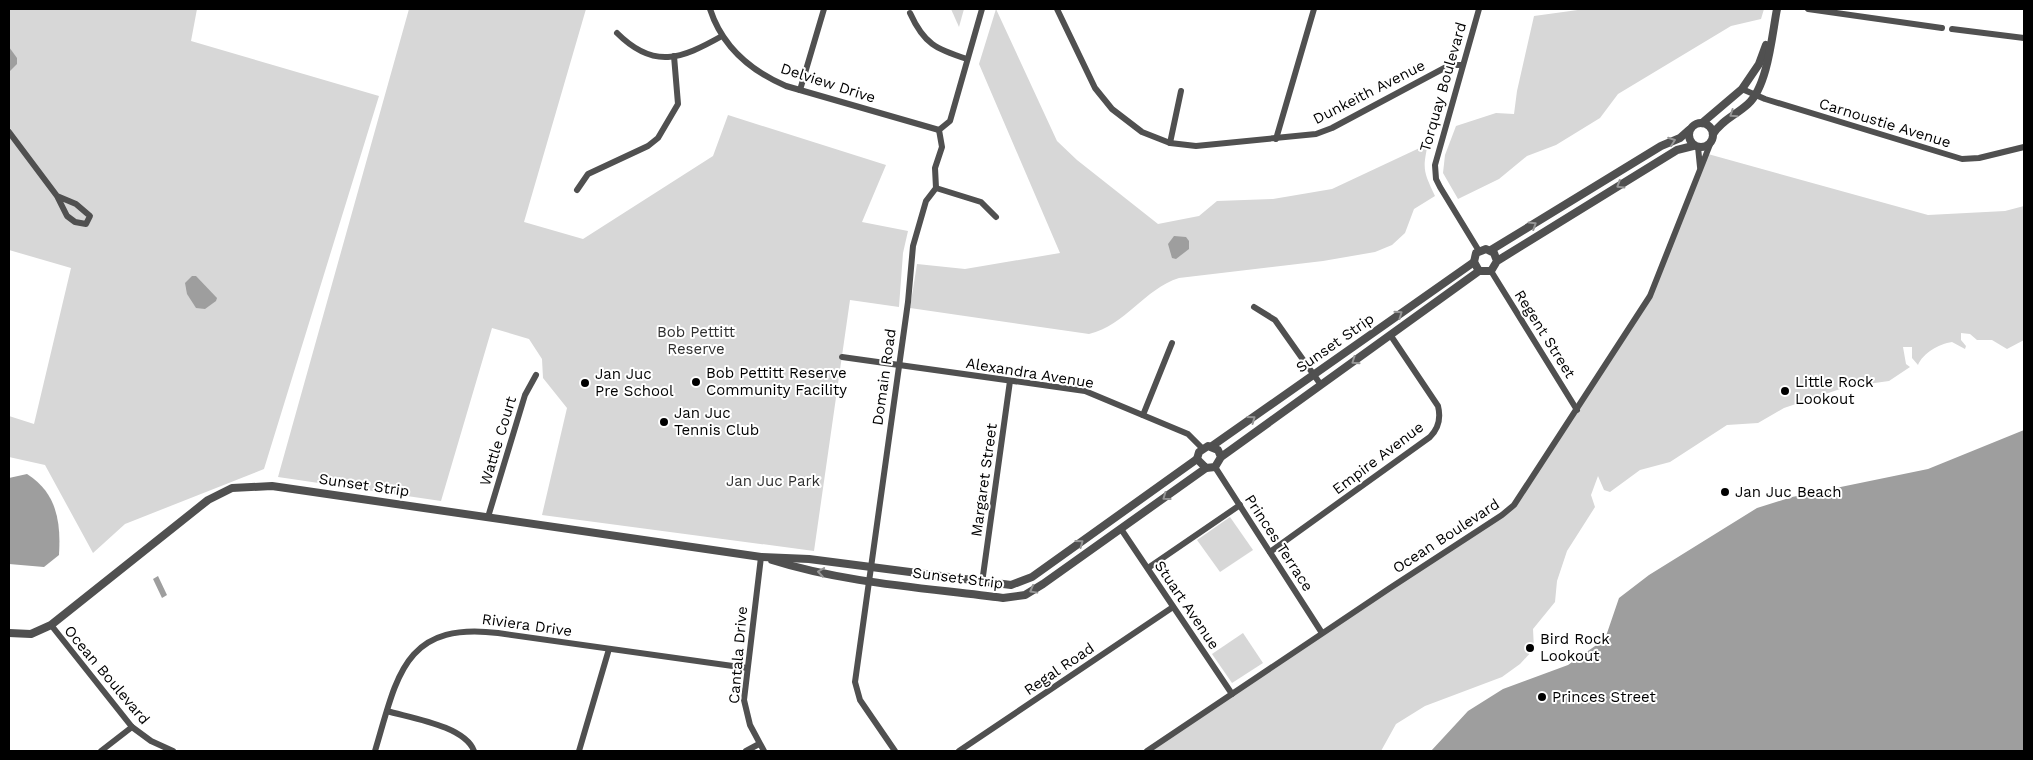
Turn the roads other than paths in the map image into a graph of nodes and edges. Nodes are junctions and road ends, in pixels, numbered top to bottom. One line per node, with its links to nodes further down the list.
1 (710, 9): 13 (street, Delview Drive)
2 (824, 9): 19 (street)
3 (982, 9): 16 (street)
4 (1057, 9): 29 (street, Dunkeith Avenue)
5 (1314, 9): 27 (street)
6 (1479, 9): 17 (street, Torquay Boulevard)
7 (1777, 9): 18 (street); 21 (street)
8 (1808, 9): 10 (street)
9 (910, 13): 16 (street)
10 (1942, 28)
11 (1952, 29): 14 (street)
12 (617, 33): 15 (street)
13 (722, 36): 15 (street); 19 (street, Delview Drive)
14 (2024, 38)
15 (674, 56): 34 (street)
16 (967, 59): 23 (street)
17 (1462, 65): 27 (street, Dunkeith Avenue); 38 (street, Torquay Boulevard)
18 (1742, 89): 21 (street, Carnoustie Avenue); 22 (street)
19 (800, 90): 23 (street, Delview Drive)
20 (1181, 91): 29 (street)
21 (1755, 96): 26 (street, one-way to 26); 31 (street, Carnoustie Avenue)
22 (1702, 123): 24 (street); 26 (street)
23 (939, 130): 33 (street, Domain Road)
24 (1689, 130): 30 (street); 37 (street, one-way to 24)
25 (9, 132): 35 (street)
26 (1713, 134): 28 (street)
27 (1276, 139): 29 (street, Dunkeith Avenue)
28 (1711, 142): 30 (street); 32 (street, Ocean Boulevard)
29 (1170, 143)
30 (1696, 146): 32 (street, Ocean Boulevard); 39 (street, one-way to 39)
31 (2024, 147)
32 (1700, 170): 52 (street, Ocean Boulevard)
33 (936, 188): 36 (street); 47 (street, Domain Road)
34 (577, 190)
35 (57, 196): 35 (street)
36 (996, 217)
37 (1491, 250): 38 (street); 39 (street)
38 (1479, 251): 40 (street)
39 (1497, 261): 42 (street)
40 (1474, 262): 41 (street); 48 (street, Sunset Strip, one-way to 40)
41 (1480, 271): 42 (street); 44 (street, Sunset Strip)
42 (1491, 271): 52 (street, Regent Street)
43 (1254, 307): 48 (street)
44 (1391, 336): 51 (street, Sunset Strip, one-way to 51); 63 (street, Empire Avenue)
45 (1172, 343): 53 (street)
46 (842, 357): 47 (street, Alexandra Avenue)
47 (899, 366): 50 (street, Alexandra Avenue); 65 (street, Domain Road)
48 (1314, 374): 51 (street); 54 (street, Sunset Strip, one-way to 48)
49 (536, 375): 61 (street, Wattle Court)
50 (1010, 381): 53 (street, Alexandra Avenue); 68 (street, Margaret Street)
51 (1321, 385): 56 (street, Sunset Strip)
52 (1577, 410): 72 (street, Ocean Boulevard)
53 (1143, 415): 55 (street, Alexandra Avenue)
54 (1212, 446): 55 (street, Sunset Strip); 56 (street)
55 (1202, 448): 57 (street)
56 (1220, 457): 58 (street, Sunset Strip)
57 (1197, 459): 59 (street); 68 (street, Sunset Strip, one-way to 57)
58 (1215, 467): 59 (street, Sunset Strip); 60 (street, Princes Terrace)
59 (1206, 468): 62 (street, Sunset Strip, one-way to 62)
60 (1240, 505): 63 (street, Princes Terrace); 66 (street)
61 (488, 517): 64 (street, Sunset Strip); 70 (street, Sunset Strip)
62 (1121, 529): 66 (street, Stuart Avenue); 67 (street, Sunset Strip, one-way to 67)
63 (1270, 552): 72 (street, Princes Terrace)
64 (761, 557): 65 (street, Sunset Strip); 67 (street, Sunset Strip, one-way to 64); 74 (street, Cantala Drive)
65 (870, 567): 67 (street, Domain Road); 68 (street, Sunset Strip)
66 (1148, 568): 69 (street, Stuart Avenue)
67 (869, 580): 86 (street, Domain Road)
68 (982, 583)
69 (1173, 607): 75 (street, Stuart Avenue); 87 (street, Regal Road)
70 (51, 625): 71 (street, Sunset Strip); 77 (street, Ocean Boulevard)
71 (9, 633)
72 (1322, 633): 75 (street, Ocean Boulevard)
73 (609, 649): 74 (street, Riviera Drive); 76 (street, Riviera Drive); 83 (street)
74 (748, 668): 78 (street, Cantala Drive)
75 (1232, 694): 88 (street, Ocean Boulevard)
76 (387, 711): 81 (street, Riviera Drive); 82 (street)
77 (132, 727): 79 (street); 80 (street, Ocean Boulevard)
78 (759, 744): 84 (street); 85 (street, Cantala Drive)
79 (102, 751)
80 (173, 751)
81 (375, 751)
82 (474, 751)
83 (579, 751)
84 (746, 751)
85 (764, 751)
86 (895, 751)
87 (959, 751)
88 (1147, 751)

